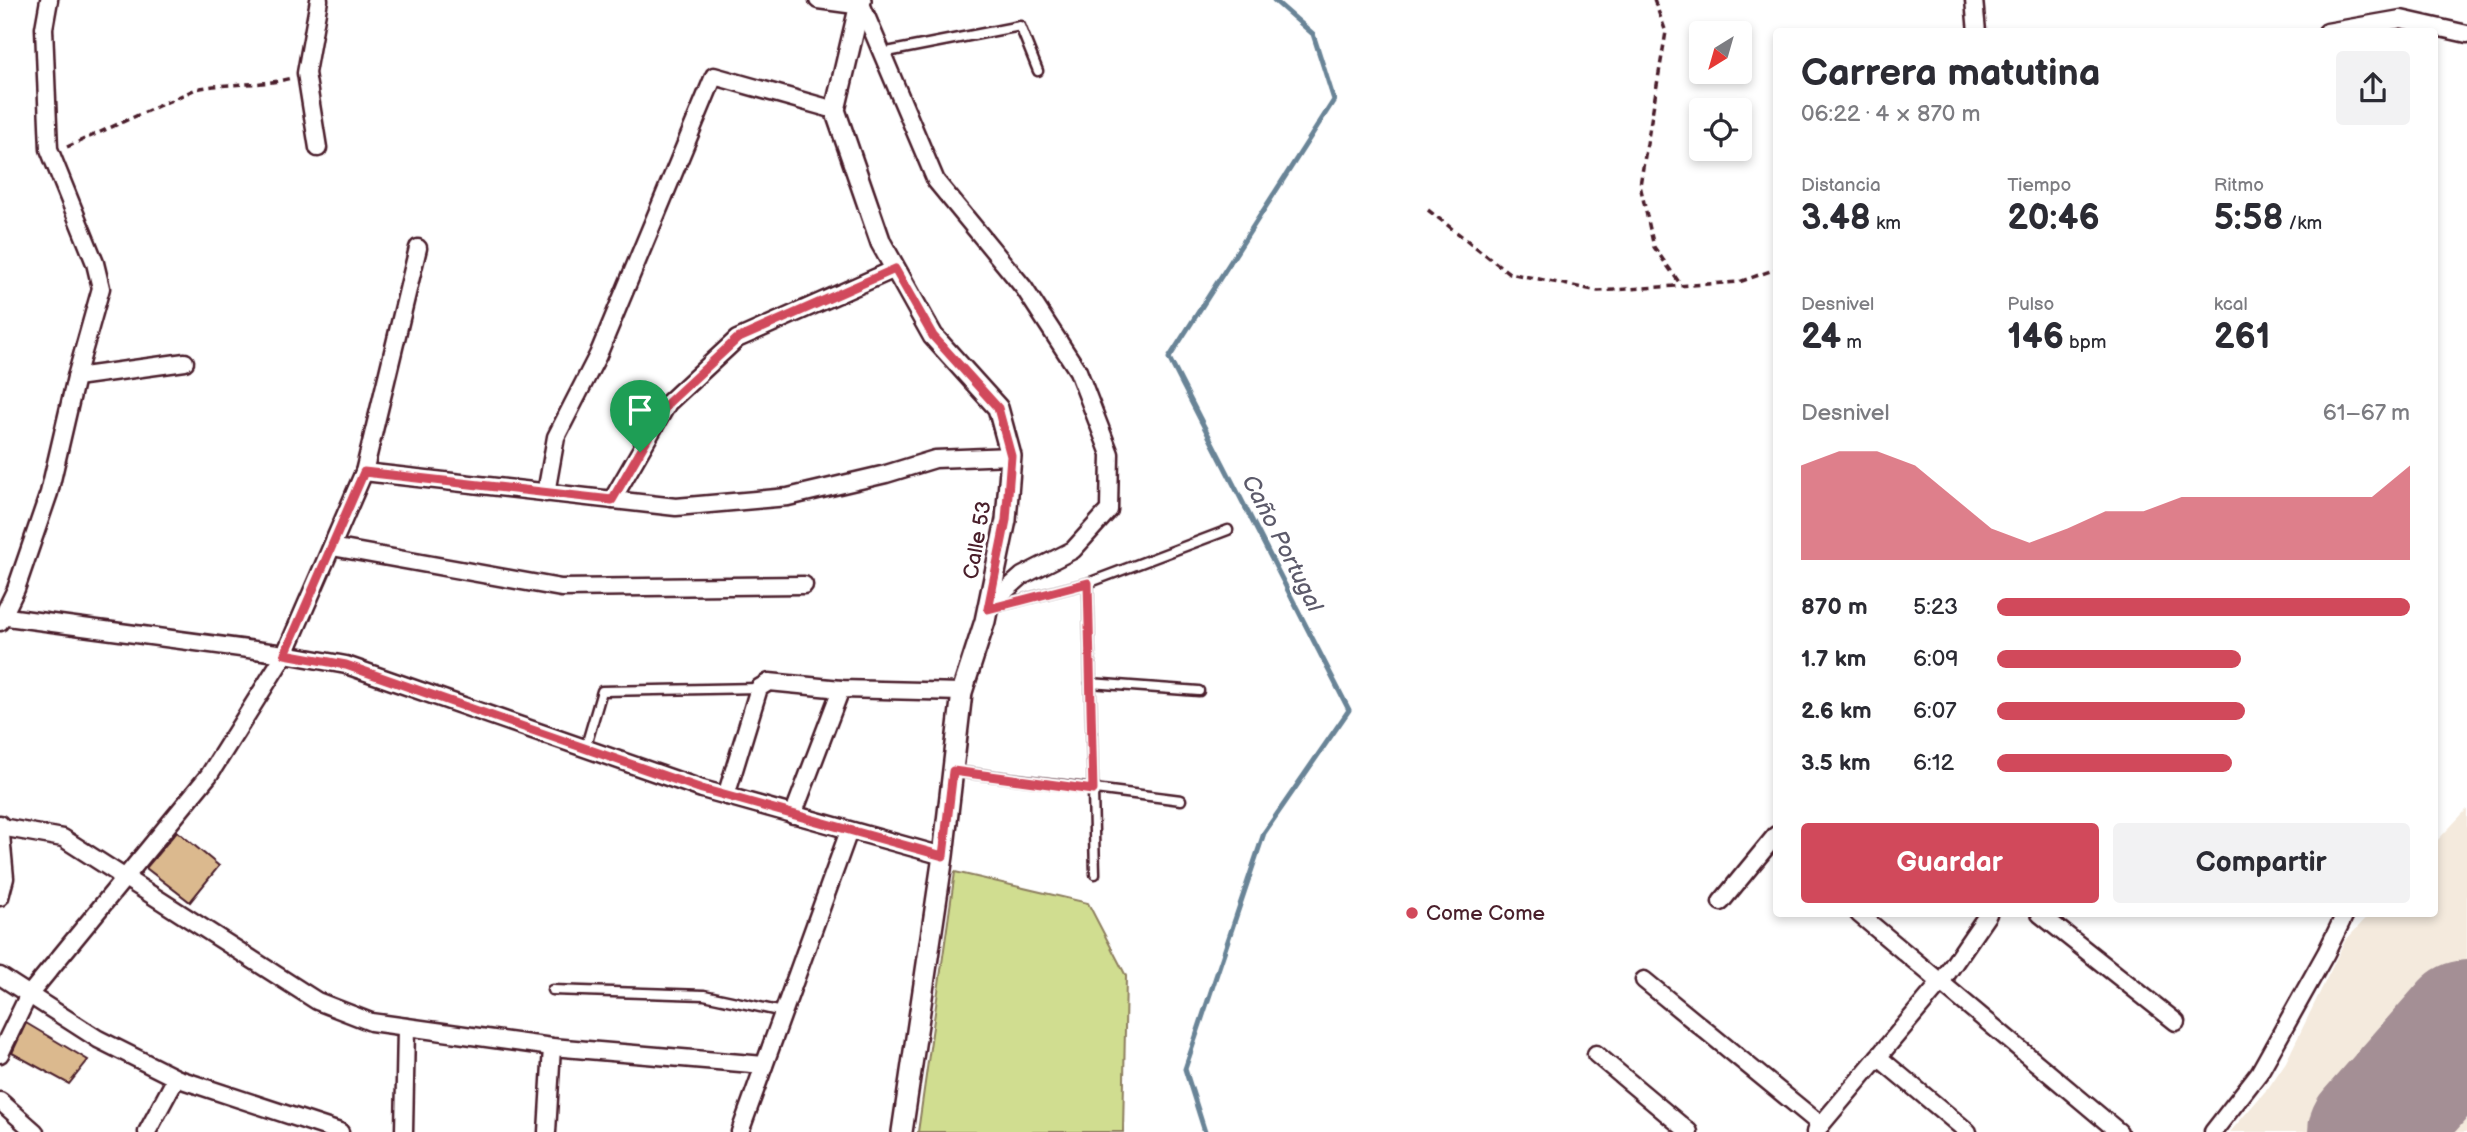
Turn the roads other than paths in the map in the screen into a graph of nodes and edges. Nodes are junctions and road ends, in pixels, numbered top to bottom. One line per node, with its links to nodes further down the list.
1 (49, 0): 16 (street)
2 (319, 0): 12 (street)
3 (818, 0): 5 (street)
4 (1974, 0): 6 (street)
5 (862, 3): 9 (street); 11 (street)
6 (1976, 28)
7 (2350, 28): 8 (street)
8 (2467, 34)
9 (882, 53): 10 (lane); 25 (street)
10 (1038, 71)
11 (835, 110): 14 (street, Calle 53); 19 (street)
12 (318, 148)
13 (418, 248): 18 (street)
14 (895, 269): 17 (street, Calle 53); 20 (street)
15 (185, 362): 16 (street)
16 (75, 377): 26 (street)
17 (1011, 456): 20 (street); 25 (street, Calle 53)
18 (364, 472): 19 (street); 22 (street)
19 (546, 493): 20 (street)
20 (612, 500)
21 (1228, 530): 23 (lane)
22 (332, 547): 24 (street); 27 (street)
23 (1088, 583): 25 (lane); 28 (lane)
24 (804, 585)
25 (988, 607): 32 (street, Calle 53)
26 (1, 619): 27 (street)
27 (285, 654): 33 (street); 44 (street)
28 (1090, 683): 31 (lane); 35 (lane)
29 (759, 688): 30 (street); 33 (lane); 36 (street)
30 (841, 689): 32 (street); 38 (street)
31 (1199, 691)
32 (962, 692): 34 (street, Calle 53)
33 (585, 748): 36 (street)
34 (953, 771): 35 (lane); 42 (street, Calle 53)
35 (1093, 790): 37 (lane); 43 (lane)
36 (726, 796): 38 (street)
37 (1181, 800)
38 (793, 815): 40 (street)
39 (0, 826): 44 (street); 45 (street)
40 (849, 831): 42 (street); 56 (street)
41 (1773, 844): 46 (street)
42 (943, 856): 73 (street, Calle 53)
43 (1095, 874)
44 (126, 878): 55 (street); 58 (street)
45 (0, 897)
46 (1721, 902)
47 (1863, 917): 53 (street)
48 (1986, 917): 53 (street)
49 (2044, 917): 57 (street)
50 (2343, 917): 77 (street)
51 (0, 976): 55 (street)
52 (1644, 980): 66 (street)
53 (1942, 981): 62 (street); 76 (street)
54 (552, 990): 56 (lane)
55 (29, 996): 60 (street); 64 (street)
56 (783, 1012): 63 (street)
57 (2176, 1022)
58 (406, 1027): 59 (street); 70 (street)
59 (552, 1047): 63 (street); 71 (street)
60 (0, 1054)
61 (1596, 1054): 74 (street)
62 (1878, 1057): 66 (street); 75 (street)
63 (764, 1065): 72 (street)
64 (176, 1078): 68 (street); 69 (street)
65 (0, 1101): 67 (street)
66 (1818, 1128)
67 (35, 1132)
68 (147, 1132)
69 (340, 1132)
70 (404, 1132)
71 (547, 1132)
72 (740, 1132)
73 (902, 1132)
74 (1689, 1132)
75 (1968, 1132)
76 (2119, 1132)
77 (2213, 1132)

